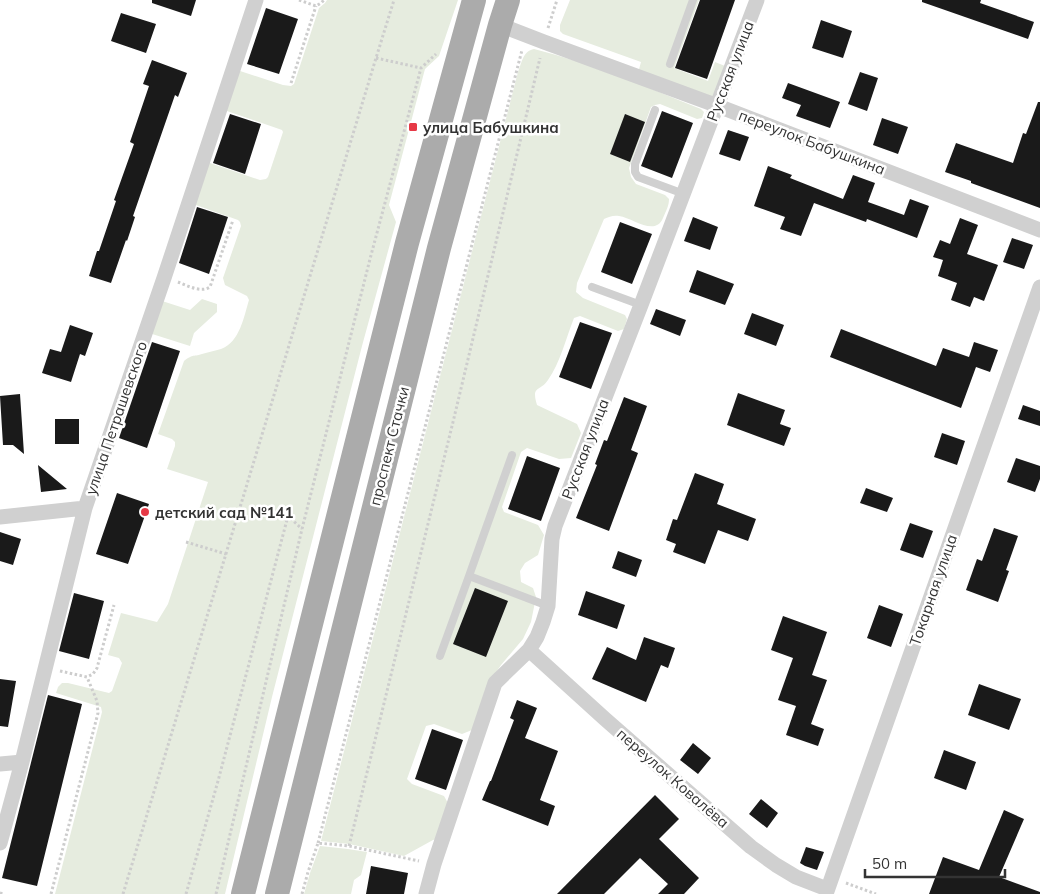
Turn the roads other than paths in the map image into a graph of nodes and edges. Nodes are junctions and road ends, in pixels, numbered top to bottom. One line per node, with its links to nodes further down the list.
1 (256, 0): 16 (street, улица Петрашевского)
2 (474, 0): 26 (main road)
3 (508, 0): 6 (main road, проспект Стачки)
4 (693, 0): 7 (lane)
5 (756, 0): 8 (street, Русская улица)
6 (500, 25): 8 (street, переулок Бабушкина); 27 (main road, проспект Стачки)
7 (670, 64)
8 (718, 106): 10 (street, Русская улица); 11 (street, переулок Бабушкина)
9 (655, 110): 10 (lane)
10 (684, 194): 14 (street, Русская улица)
11 (1040, 230)
12 (592, 287): 14 (lane)
13 (1040, 287): 25 (street, Токарная улица)
14 (641, 305): 19 (street, Русская улица)
15 (512, 455): 18 (lane)
16 (85, 508): 17 (street); 22 (street, улица Петрашевского)
17 (0, 517)
18 (469, 576): 19 (lane); 21 (lane)
19 (548, 606): 20 (street, Русская улица)
20 (529, 650): 25 (street, переулок Ковалёва); 28 (street, Русская улица)
21 (440, 656)
22 (22, 762): 23 (street); 24 (street, улица Петрашевского)
23 (0, 764)
24 (0, 842)
25 (828, 887)
26 (243, 894)
27 (276, 894)
28 (426, 894)

